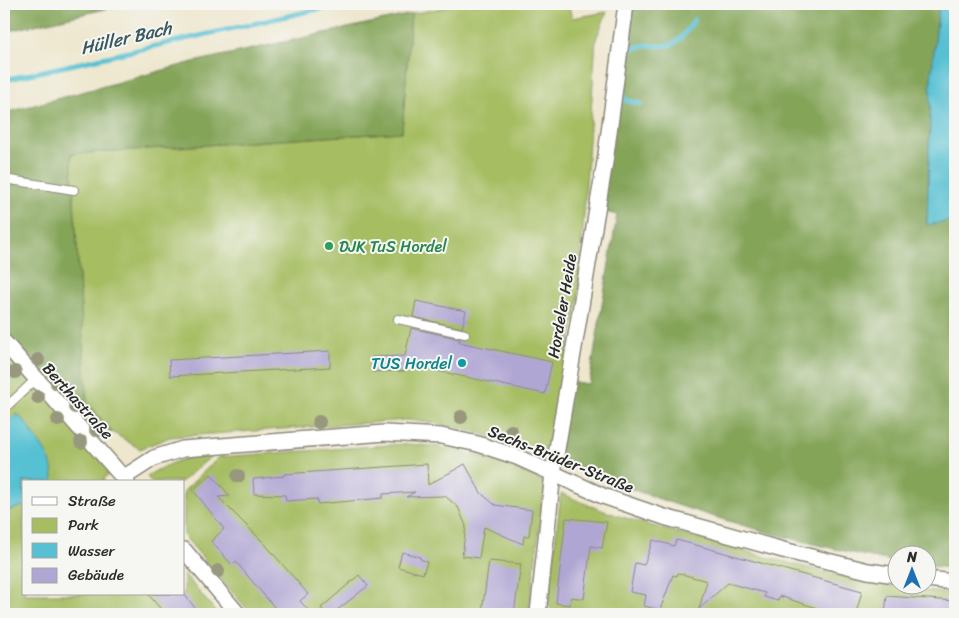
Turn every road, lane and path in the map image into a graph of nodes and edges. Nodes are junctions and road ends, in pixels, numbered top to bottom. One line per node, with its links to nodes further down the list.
1 (626, 4): 9 (street, Hordeler Heide)
2 (4, 179): 3 (lane)
3 (74, 190)
4 (398, 319): 5 (lane)
5 (465, 334)
6 (4, 342): 7 (street, Berthastraße)
7 (35, 380): 8 (lane); 10 (street, Berthastraße)
8 (4, 409)
9 (553, 473): 10 (street, Sechs-Brüder-Straße); 12 (street, Sechs-Brüder-Straße); 16 (street, Hordeler Heide)
10 (125, 480)
11 (185, 551): 15 (street)
12 (886, 574)
13 (936, 580): 14 (street)
14 (955, 582)
15 (238, 614)
16 (538, 614)

